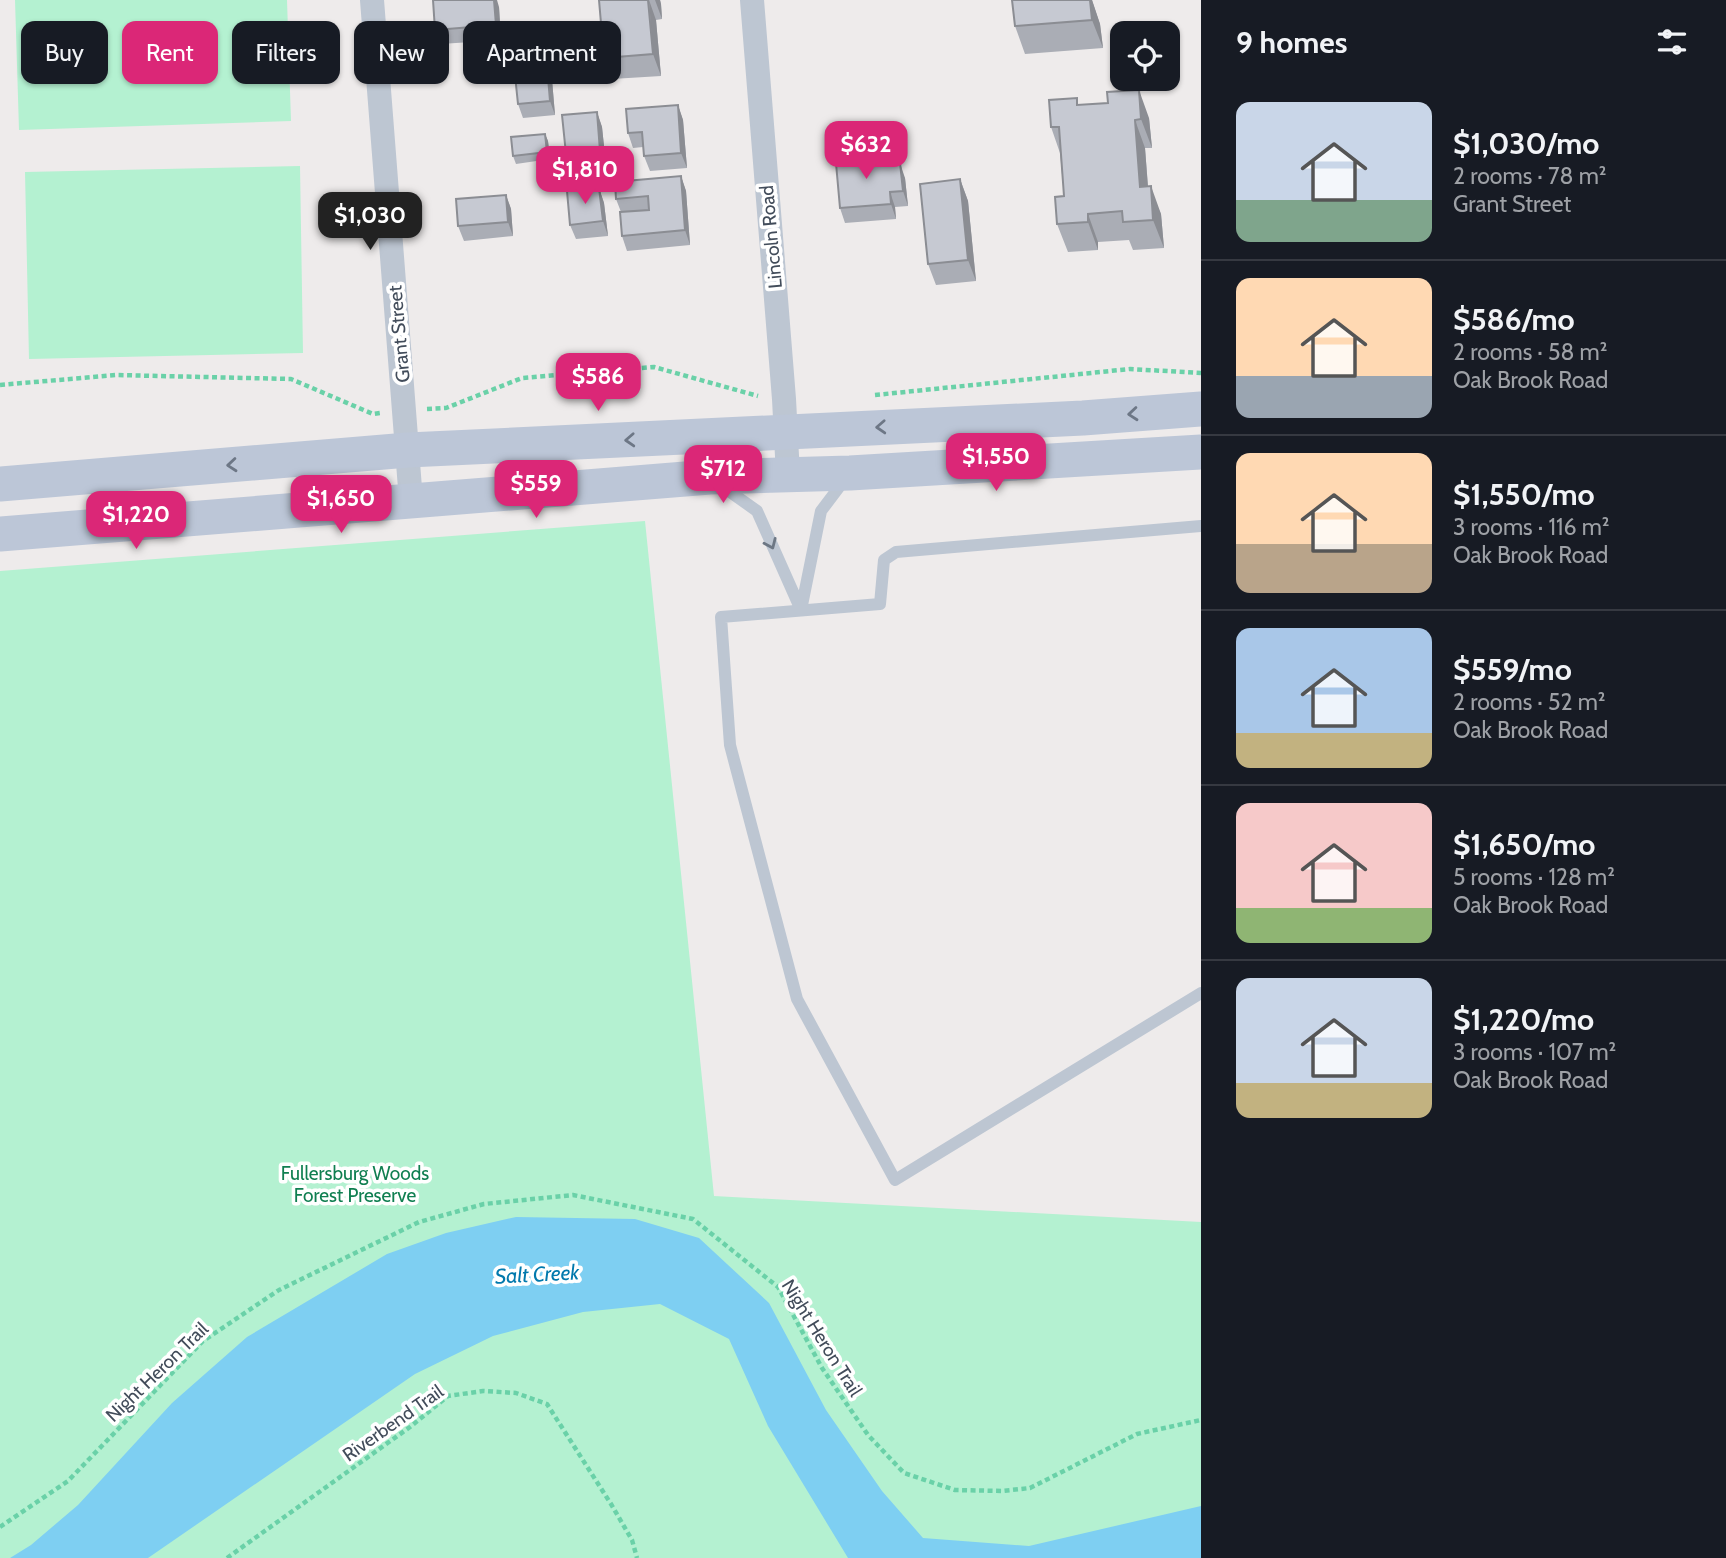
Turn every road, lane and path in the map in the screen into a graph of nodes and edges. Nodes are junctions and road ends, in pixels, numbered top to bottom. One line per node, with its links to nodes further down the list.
1 (372, 0): 7 (street, Grant Street)
2 (752, 0): 8 (street, Lincoln Road)
3 (1201, 373): 5 (path)
4 (0, 385): 7 (path)
5 (866, 396)
6 (1201, 409): 8 (main road, one-way to 8)
7 (405, 411): 8 (path); 9 (street, Grant Street)
8 (785, 416): 9 (main road, one-way to 9); 12 (street, Lincoln Road)
9 (408, 450): 14 (main road, one-way to 14); 15 (street, Grant Street)
10 (1201, 452): 11 (main road)
11 (850, 473): 12 (main road); 18 (lane)
12 (788, 475): 13 (main road)
13 (710, 478): 15 (main road); 18 (lane, one-way to 18)
14 (0, 484)
15 (411, 501): 17 (main road)
16 (1201, 526): 18 (lane)
17 (0, 534)
18 (802, 610): 19 (lane)
19 (1201, 993)
20 (1201, 1420): 21 (path, Night Heron Trail)
21 (0, 1527)
22 (226, 1558): 23 (path, Riverbend Trail)
23 (637, 1558)

